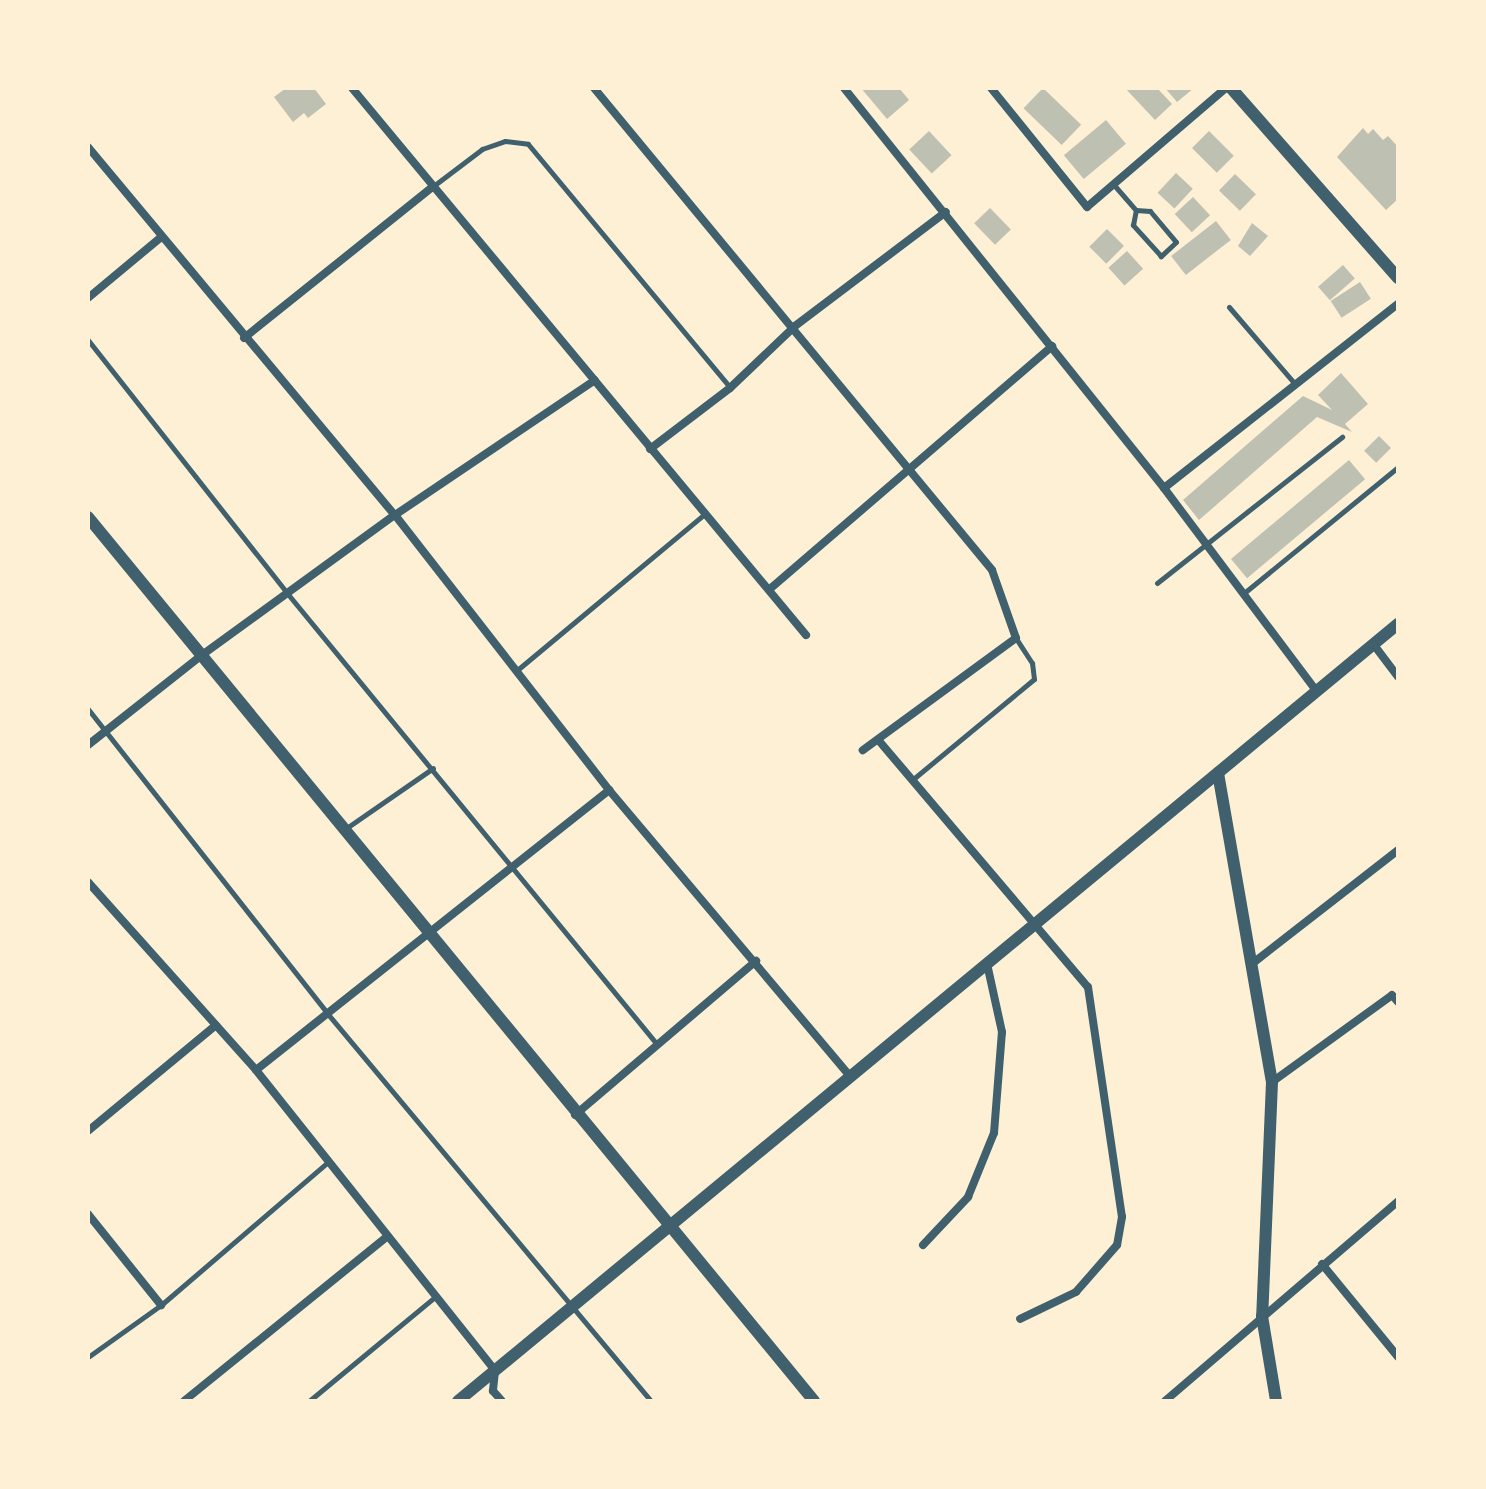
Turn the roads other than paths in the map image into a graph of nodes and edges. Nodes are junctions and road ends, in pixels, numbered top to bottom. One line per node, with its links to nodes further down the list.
1 (352, 88): 8 (street)
2 (594, 88): 16 (street)
3 (844, 88): 10 (street)
4 (991, 88): 7 (street)
5 (1229, 88): 7 (street); 12 (street)
6 (88, 147): 11 (street)
7 (1114, 184): 9 (lane)
8 (431, 188): 17 (street); 20 (street); 22 (lane)
9 (1136, 210): 9 (lane)
10 (946, 212): 16 (street); 19 (street)
11 (160, 238): 13 (street); 17 (street)
12 (1398, 278)
13 (88, 298)
14 (1398, 304): 21 (street)
15 (1229, 307): 21 (lane)
16 (795, 326): 22 (street); 25 (street)
17 (244, 338): 28 (street)
18 (88, 340): 34 (lane)
19 (1052, 346): 25 (street); 27 (street)
20 (595, 380): 24 (street); 28 (street)
21 (1295, 384): 27 (street)
22 (730, 388): 24 (street)
23 (1342, 437): 31 (lane)
24 (650, 449): 29 (street)
25 (909, 465): 33 (street); 38 (street)
26 (1398, 467): 35 (lane)
27 (1164, 488): 31 (street)
28 (395, 515): 34 (street); 41 (street)
29 (703, 515): 33 (street); 41 (lane)
30 (88, 517): 40 (street)
31 (1204, 545): 32 (lane); 35 (street)
32 (1157, 583)
33 (771, 588): 37 (street)
34 (287, 593): 40 (street); 49 (lane)
35 (1243, 593): 43 (street)
36 (1398, 624): 39 (street)
37 (806, 635)
38 (1016, 638): 46 (street); 51 (lane)
39 (1374, 645): 42 (street); 43 (street)
40 (202, 655): 45 (street); 53 (street)
41 (514, 673): 52 (street)
42 (1398, 677)
43 (1317, 692): 50 (street)
44 (88, 709): 45 (lane)
45 (105, 731): 47 (street); 63 (lane)
46 (880, 742): 48 (street); 51 (street)
47 (88, 745)
48 (863, 750)
49 (433, 768): 53 (lane); 55 (lane)
50 (1218, 773): 57 (street); 60 (street)
51 (912, 780): 57 (street)
52 (609, 790): 55 (street); 59 (street)
53 (342, 830): 58 (street)
54 (1398, 850): 60 (street)
55 (511, 866): 58 (street); 65 (lane)
56 (88, 882): 64 (street)
57 (1034, 926): 61 (street); 82 (street)
58 (426, 934): 63 (street); 69 (street)
59 (756, 961): 65 (street); 67 (street)
60 (1253, 963): 68 (street)
61 (987, 964): 67 (street); 76 (street)
62 (1395, 998): 68 (street)
63 (327, 1013): 66 (street); 80 (lane)
64 (216, 1025): 66 (street); 70 (street)
65 (656, 1043): 69 (street)
66 (256, 1070): 71 (street)
67 (851, 1077): 74 (street)
68 (1272, 1082): 81 (street)
69 (575, 1116): 74 (street)
70 (88, 1131)
71 (329, 1161): 75 (street); 79 (lane)
72 (1398, 1201): 77 (street)
73 (88, 1214): 79 (street)
74 (667, 1228): 80 (street); 91 (street)
75 (388, 1236): 78 (street); 86 (street)
76 (923, 1245)
77 (1322, 1264): 81 (street); 84 (street)
78 (436, 1296): 85 (street); 87 (lane)
79 (161, 1305): 83 (lane)
80 (573, 1306): 85 (street); 90 (lane)
81 (1262, 1316): 92 (street); 93 (street)
82 (1020, 1319)
83 (88, 1357)
84 (1398, 1357)
85 (495, 1371): 88 (street); 89 (street)
86 (184, 1401)
87 (309, 1401)
88 (458, 1401)
89 (502, 1401)
90 (651, 1401)
91 (814, 1401)
92 (1165, 1401)
93 (1276, 1401)

